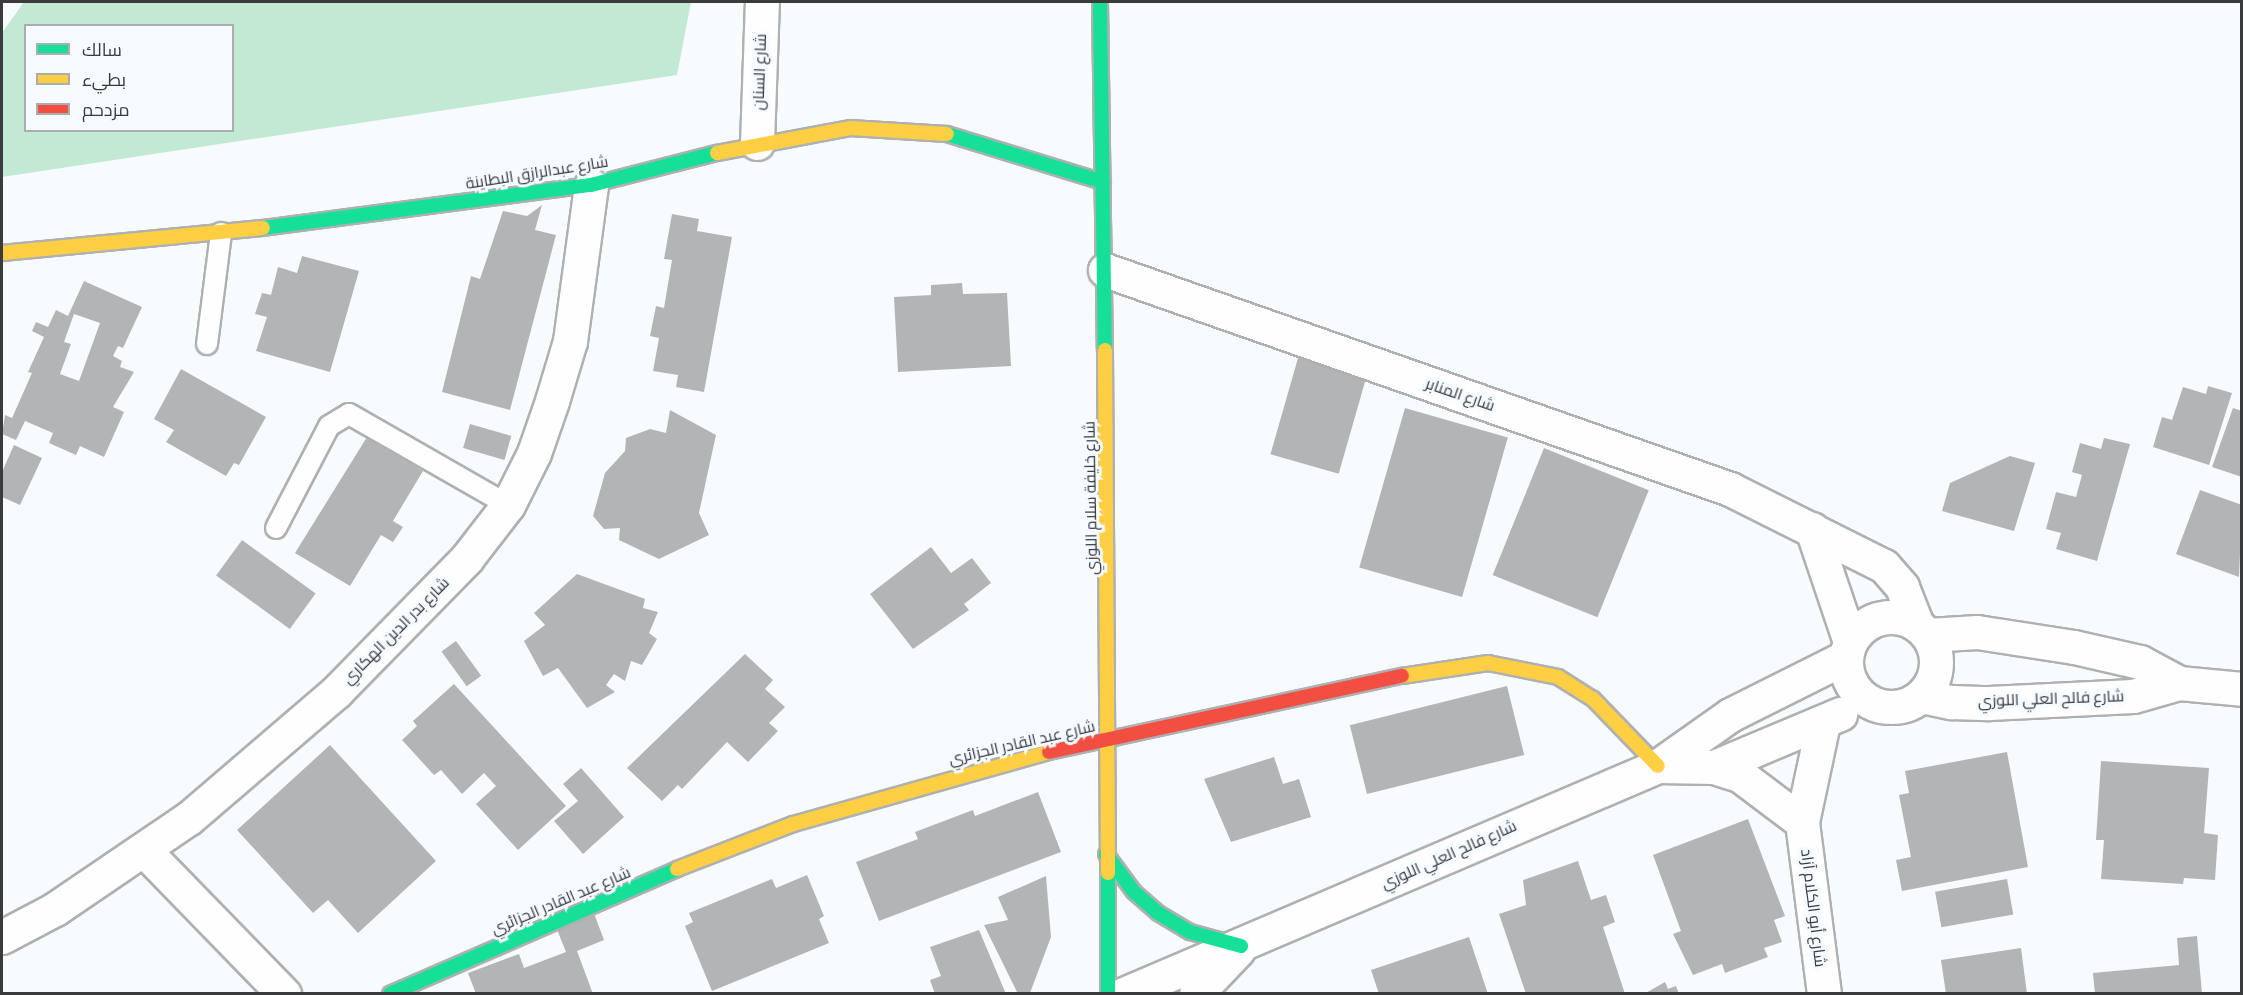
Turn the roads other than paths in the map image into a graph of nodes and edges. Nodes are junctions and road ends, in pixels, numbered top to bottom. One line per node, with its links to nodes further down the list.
1 (762, 2): 3 (street, شارع السنان)
2 (1100, 2): 4 (street, شارع خليفة سلام اللوزي)
3 (757, 143): 4 (street, شارع عبدالرازق البطاينة); 5 (street, شارع عبدالرازق البطاينة)
4 (1103, 182): 8 (street, شارع خليفة سلام اللوزي)
5 (591, 185): 6 (street, شارع عبدالرازق البطاينة); 10 (street, شارع بدر الدين الهكاري)
6 (221, 232): 7 (street, شارع عبدالرازق البطاينة); 9 (lane)
7 (2, 253)
8 (1105, 270): 12 (street, شارع المنابر); 20 (street, شارع خليفة سلام اللوزي)
9 (207, 344)
10 (508, 505): 11 (lane); 24 (street, شارع بدر الدين الهكاري)
11 (276, 528)
12 (1812, 529): 13 (street, شارع المنابر); 14 (street)
13 (1922, 630): 14 (street); 15 (street, شارع فالح العلي اللوزي); 17 (street)
14 (1848, 650): 18 (street); 21 (street, شارع فالح العلي اللوزي)
15 (2179, 683): 16 (street, شارع فالح العلي اللوزي); 17 (street, شارع فالح العلي اللوزي)
16 (2241, 689)
17 (1922, 696): 18 (street)
18 (1867, 699): 19 (street, شارع فالح العلي اللوزي)
19 (1823, 723): 22 (street, شارع فالح العلي اللوزي); 23 (street, شارع أبو الكلام آزاد)
20 (1107, 740): 21 (street, شارع عبد القادر الجزائري); 25 (street, شارع خليفة سلام اللوزي); 29 (street, شارع عبد القادر الجزائري)
21 (1658, 766): 22 (street, شارع فالح العلي اللوزي); 27 (street, شارع فالح العلي اللوزي)
22 (1714, 767): 23 (street)
23 (1802, 822): 33 (street, شارع أبو الكلام آزاد)
24 (144, 850): 26 (street, شارع بدر الدين الهكاري); 28 (street)
25 (1106, 854): 27 (street); 30 (street, شارع خليفة سلام اللوزي)
26 (2, 937)
27 (1241, 946): 31 (street, شارع فالح العلي اللوزي); 32 (street, شارع فالح العلي اللوزي)
28 (284, 993)
29 (390, 993)
30 (1108, 993)
31 (1124, 993)
32 (1196, 993)
33 (1824, 993)

